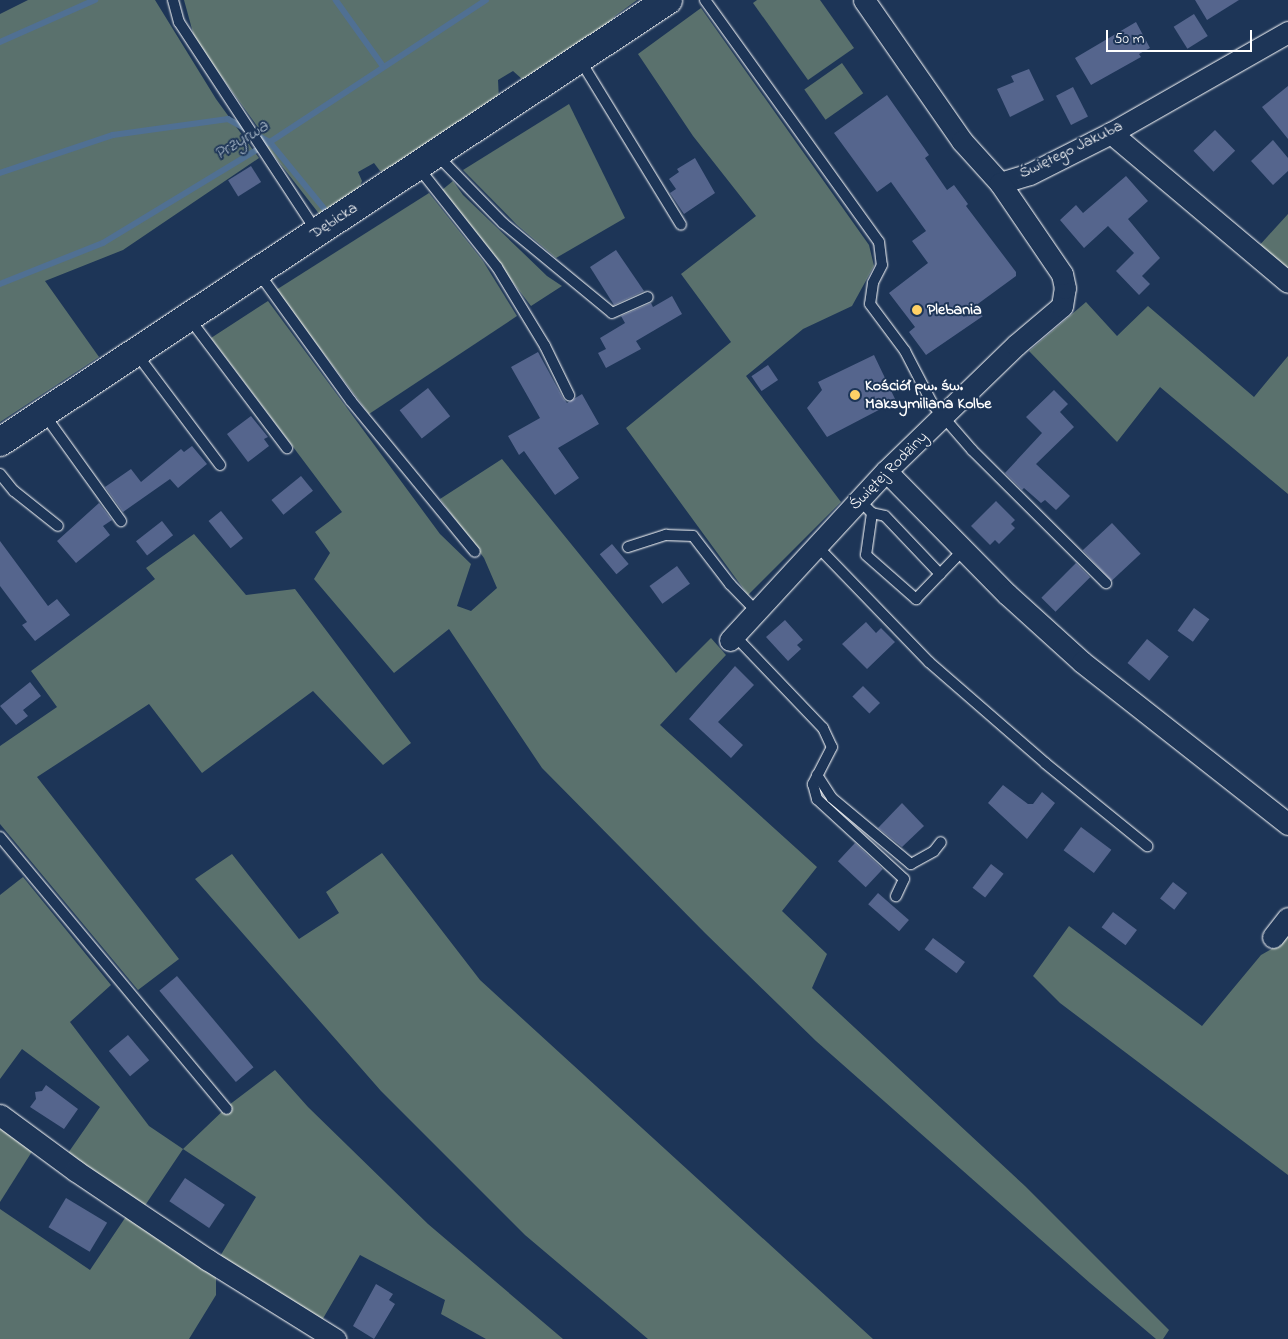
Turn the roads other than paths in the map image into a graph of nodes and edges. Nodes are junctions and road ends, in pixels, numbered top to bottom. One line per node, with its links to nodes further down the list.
1 (173, 0): 11 (lane)
2 (668, 0): 6 (street, Dębicka)
3 (705, 0): 19 (lane)
4 (864, 0): 9 (street, Świętego Jakuba)
5 (1288, 32): 7 (street, Świętego Jakuba)
6 (579, 59): 8 (street, Dębicka); 10 (lane)
7 (1110, 133): 9 (street, Świętego Jakuba); 13 (street)
8 (427, 160): 11 (street, Dębicka); 14 (lane); 17 (lane)
9 (1000, 183): 19 (street, Świętej Rodziny)
10 (681, 225)
11 (318, 232): 12 (street, Dębicka)
12 (258, 271): 15 (street, Dębicka); 31 (lane)
13 (1288, 282)
14 (648, 297)
15 (188, 317): 16 (street, Dębicka); 21 (lane)
16 (135, 352): 18 (street, Dębicka); 22 (lane)
17 (568, 394)
18 (44, 413): 20 (street, Dębicka); 26 (lane)
19 (944, 416): 23 (street, Świętej Rodziny); 33 (lane)
20 (0, 442)
21 (286, 448)
22 (220, 465)
23 (886, 471): 25 (street, Świętej Rodziny); 30 (street)
24 (0, 474): 27 (lane)
25 (866, 506): 28 (street, Świętej Rodziny); 32 (lane); 32 (lane)
26 (121, 521)
27 (58, 526)
28 (816, 545): 34 (street, Świętej Rodziny); 40 (lane)
29 (628, 547): 34 (lane)
30 (963, 550): 32 (lane); 37 (street)
31 (475, 552)
32 (940, 574)
33 (1106, 584)
34 (756, 611): 35 (street, Świętej Rodziny)
35 (732, 637): 36 (lane)
36 (817, 775): 39 (lane); 41 (lane)
37 (1288, 824)
38 (0, 837): 44 (lane)
39 (941, 842)
40 (1147, 846)
41 (896, 896)
42 (1288, 918): 43 (street)
43 (1272, 937)
44 (226, 1109)
45 (0, 1115): 46 (street)
46 (335, 1339)

